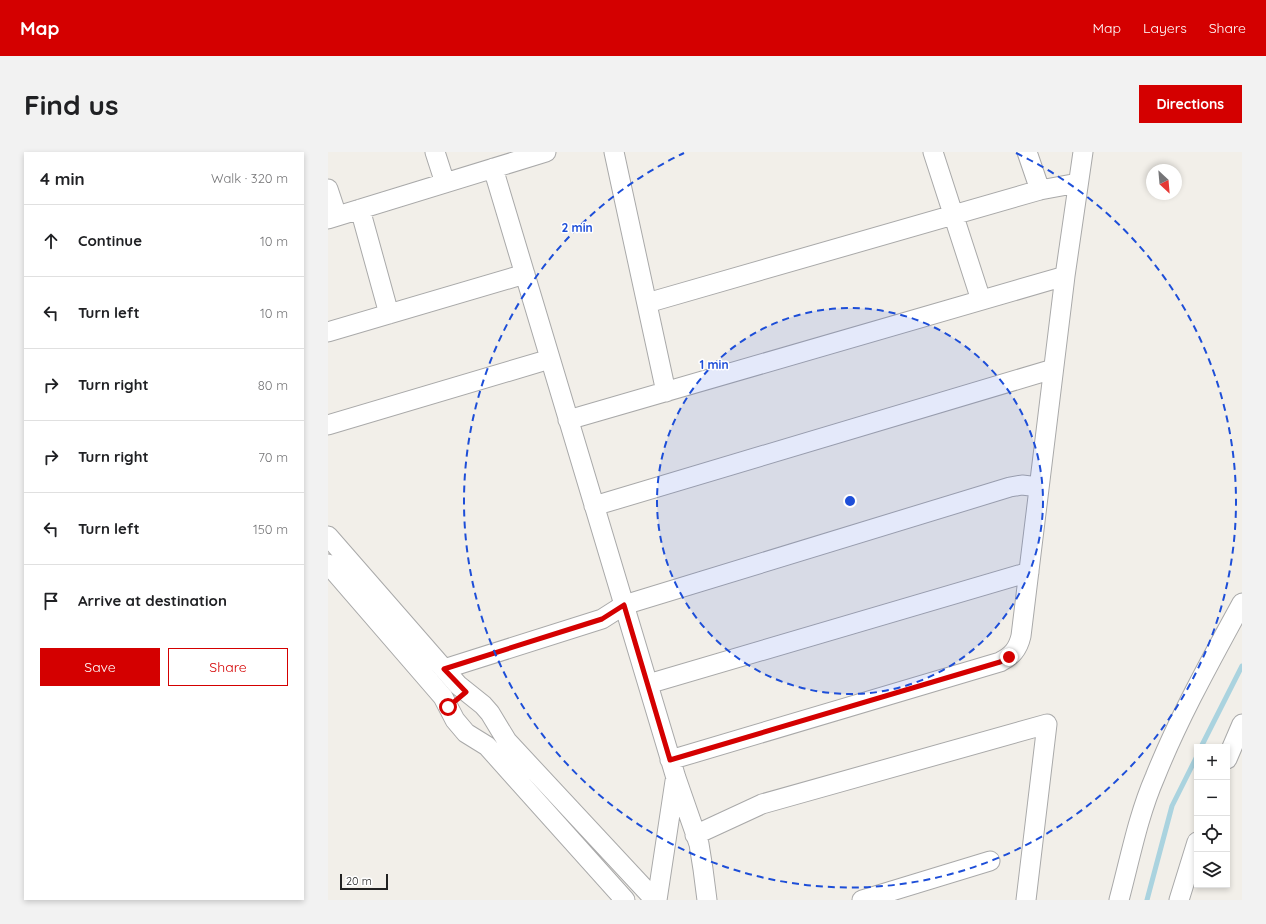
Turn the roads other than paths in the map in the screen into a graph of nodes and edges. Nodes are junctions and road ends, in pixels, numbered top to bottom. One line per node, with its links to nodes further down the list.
1 (435, 152): 8 (street)
2 (542, 152): 7 (street)
3 (614, 152): 18 (street)
4 (933, 152): 13 (street)
5 (1028, 152): 11 (street)
6 (1083, 152): 9 (street)
7 (493, 168): 8 (street); 15 (street)
8 (445, 183): 12 (street)
9 (1078, 183): 11 (street); 16 (street)
10 (328, 189): 14 (street)
11 (1040, 190): 13 (street)
12 (360, 209): 14 (street); 19 (street)
13 (954, 216): 17 (street); 18 (street)
14 (333, 217)
15 (525, 274): 19 (street); 21 (street)
16 (1065, 276): 17 (street); 22 (street)
17 (981, 300): 23 (street)
18 (647, 303): 23 (street)
19 (389, 314): 20 (street)
20 (328, 332)
21 (550, 359): 24 (street); 25 (street)
22 (1053, 369): 26 (street); 27 (street)
23 (666, 392): 24 (street)
24 (568, 420): 27 (street)
25 (328, 425)
26 (1039, 487): 30 (street); 32 (street)
27 (594, 506): 32 (street)
28 (328, 536): 33 (street)
29 (328, 564): 36 (street)
30 (1029, 572): 34 (street); 41 (street)
31 (1242, 603): 51 (street)
32 (624, 605): 33 (street); 34 (street)
33 (444, 669): 35 (street)
34 (648, 684): 41 (street)
35 (466, 692): 36 (street); 37 (street)
36 (448, 707): 39 (street)
37 (494, 720): 39 (street); 47 (street)
38 (1242, 724): 40 (street)
39 (476, 740): 46 (street)
40 (1230, 752)
41 (670, 760): 42 (street)
42 (676, 778): 43 (street); 47 (street)
43 (696, 835): 48 (street); 50 (street)
44 (1194, 852): 52 (street)
45 (990, 861): 49 (street)
46 (625, 900)
47 (656, 900)
48 (707, 900)
49 (862, 900)
50 (1026, 900)
51 (1119, 900)
52 (1179, 900)

